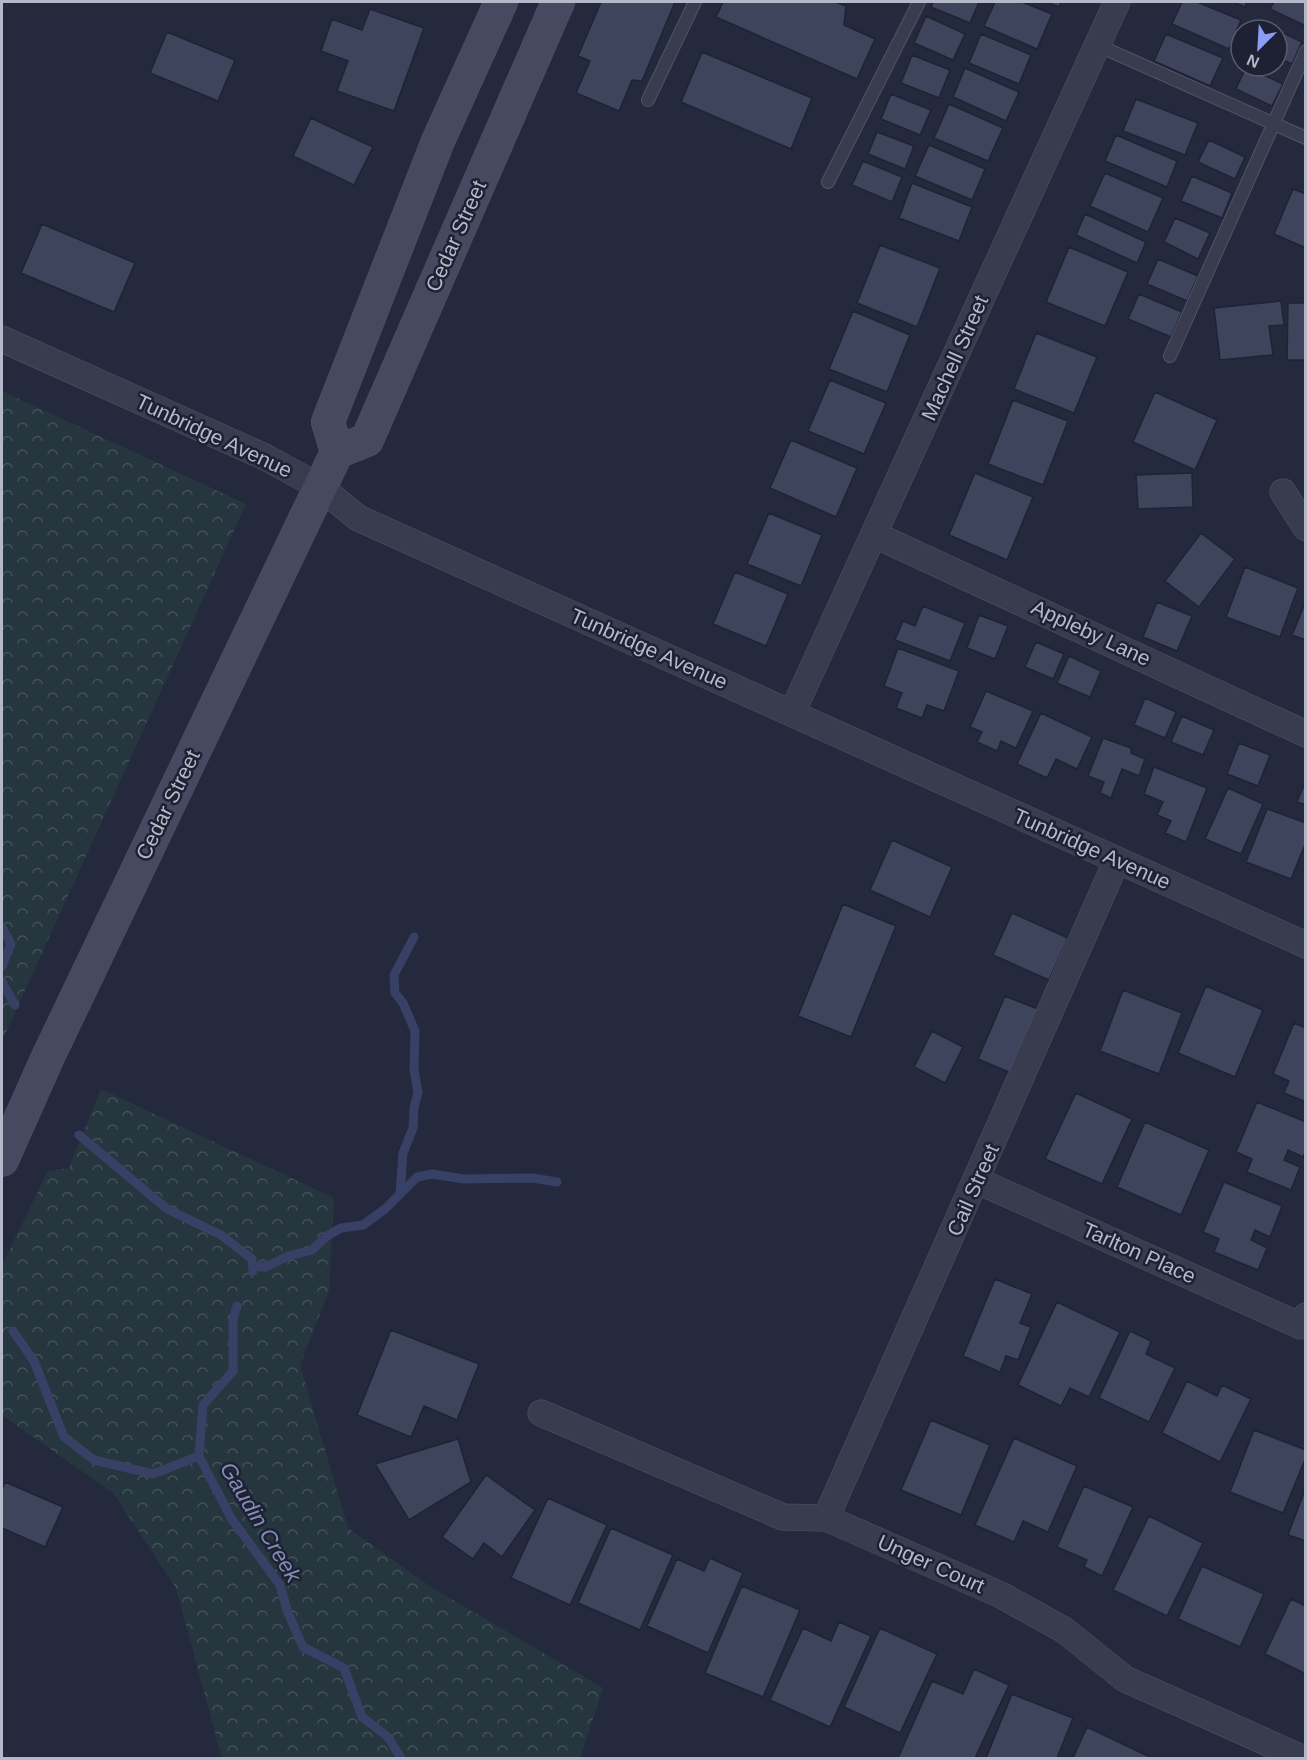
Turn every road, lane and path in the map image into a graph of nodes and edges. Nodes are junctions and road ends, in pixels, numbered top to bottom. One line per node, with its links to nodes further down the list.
1 (501, 2): 14 (main road)
2 (558, 2): 14 (main road, Cedar Street)
3 (695, 2): 8 (lane)
4 (919, 2): 11 (lane)
5 (1117, 2): 6 (street, Machell Street)
6 (1097, 45): 9 (lane); 18 (street, Machell Street)
7 (1305, 51): 9 (lane)
8 (648, 100)
9 (1273, 124): 10 (lane); 13 (lane)
10 (1305, 138)
11 (828, 182)
12 (2, 339): 15 (street, Tunbridge Avenue)
13 (1170, 356)
14 (337, 452): 15 (main road, Cedar Street)
15 (320, 488): 19 (street, Tunbridge Avenue); 23 (main road, Cedar Street)
16 (1283, 492): 17 (street)
17 (1305, 528)
18 (875, 535): 19 (street, Machell Street); 20 (street, Appleby Lane)
19 (792, 713): 21 (street, Tunbridge Avenue)
20 (1305, 734)
21 (1117, 860): 22 (street, Tunbridge Avenue); 24 (street, Cail Street)
22 (1305, 945)
23 (2, 1160)
24 (978, 1181): 25 (street, Tarlton Place); 27 (street, Cail Street)
25 (1303, 1321)
26 (541, 1413): 27 (street, Unger Court)
27 (826, 1518): 28 (street, Unger Court)
28 (1302, 1758)

